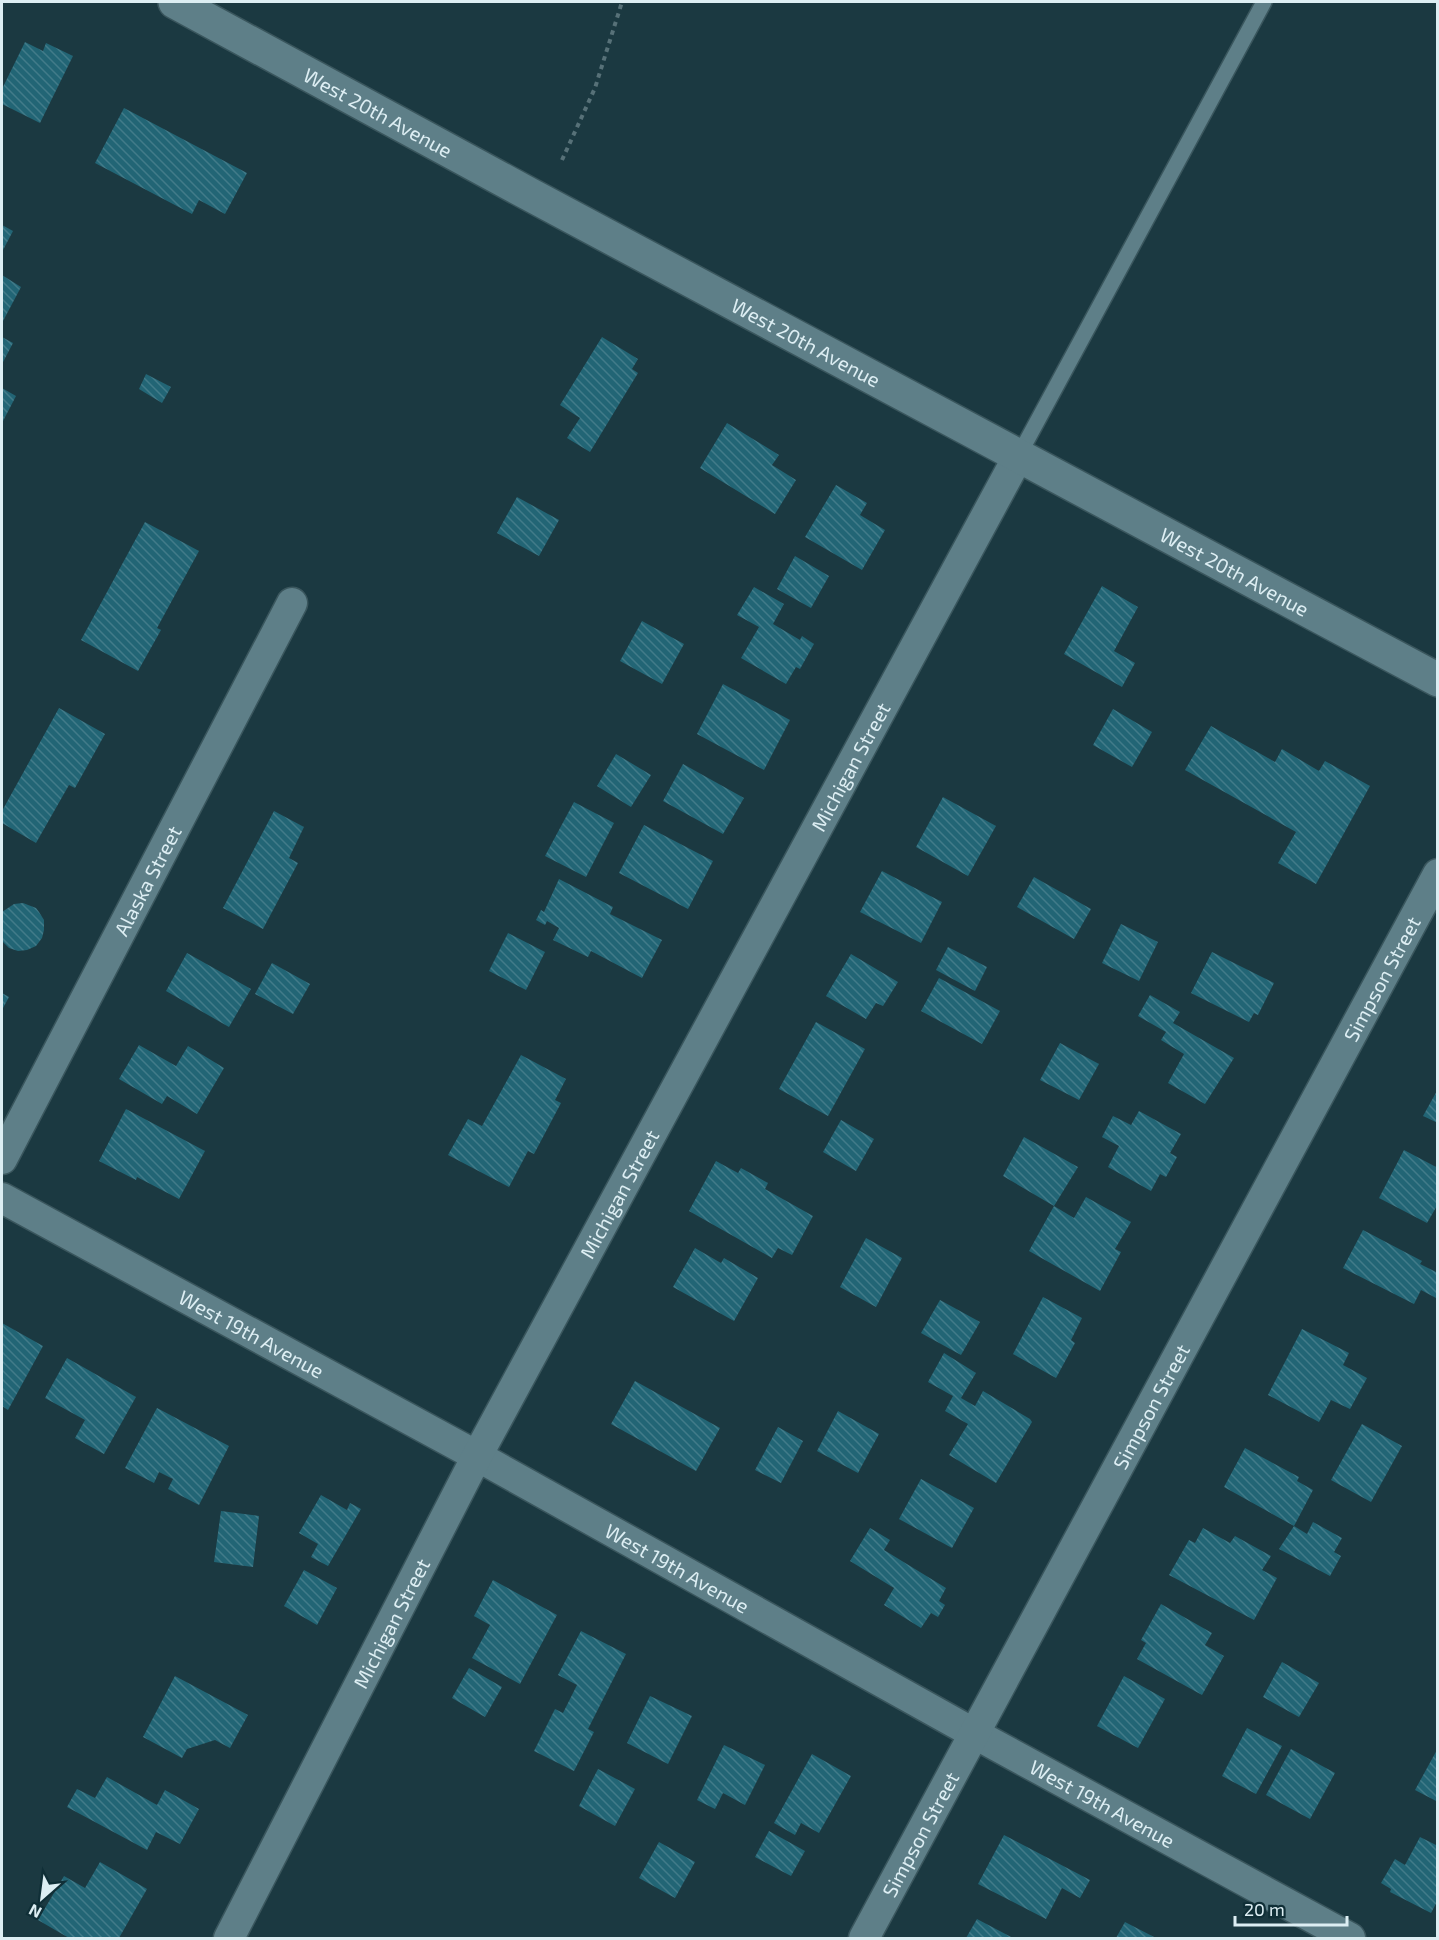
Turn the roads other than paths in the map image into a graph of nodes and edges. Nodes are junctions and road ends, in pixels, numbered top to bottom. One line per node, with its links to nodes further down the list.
1 (175, 2): 3 (main road, West 20th Avenue)
2 (1264, 2): 3 (lane)
3 (1019, 455): 5 (main road, West 20th Avenue); 9 (street, Michigan Street)
4 (292, 603): 7 (street, Alaska Street)
5 (1437, 680)
6 (1437, 873): 10 (street, Simpson Street)
7 (2, 1159)
8 (2, 1198): 9 (street, West 19th Avenue)
9 (477, 1456): 10 (street, West 19th Avenue); 11 (street, Michigan Street)
10 (975, 1734): 12 (street, Simpson Street); 13 (street, West 19th Avenue)
11 (229, 1938)
12 (864, 1938)
13 (1350, 1938)

